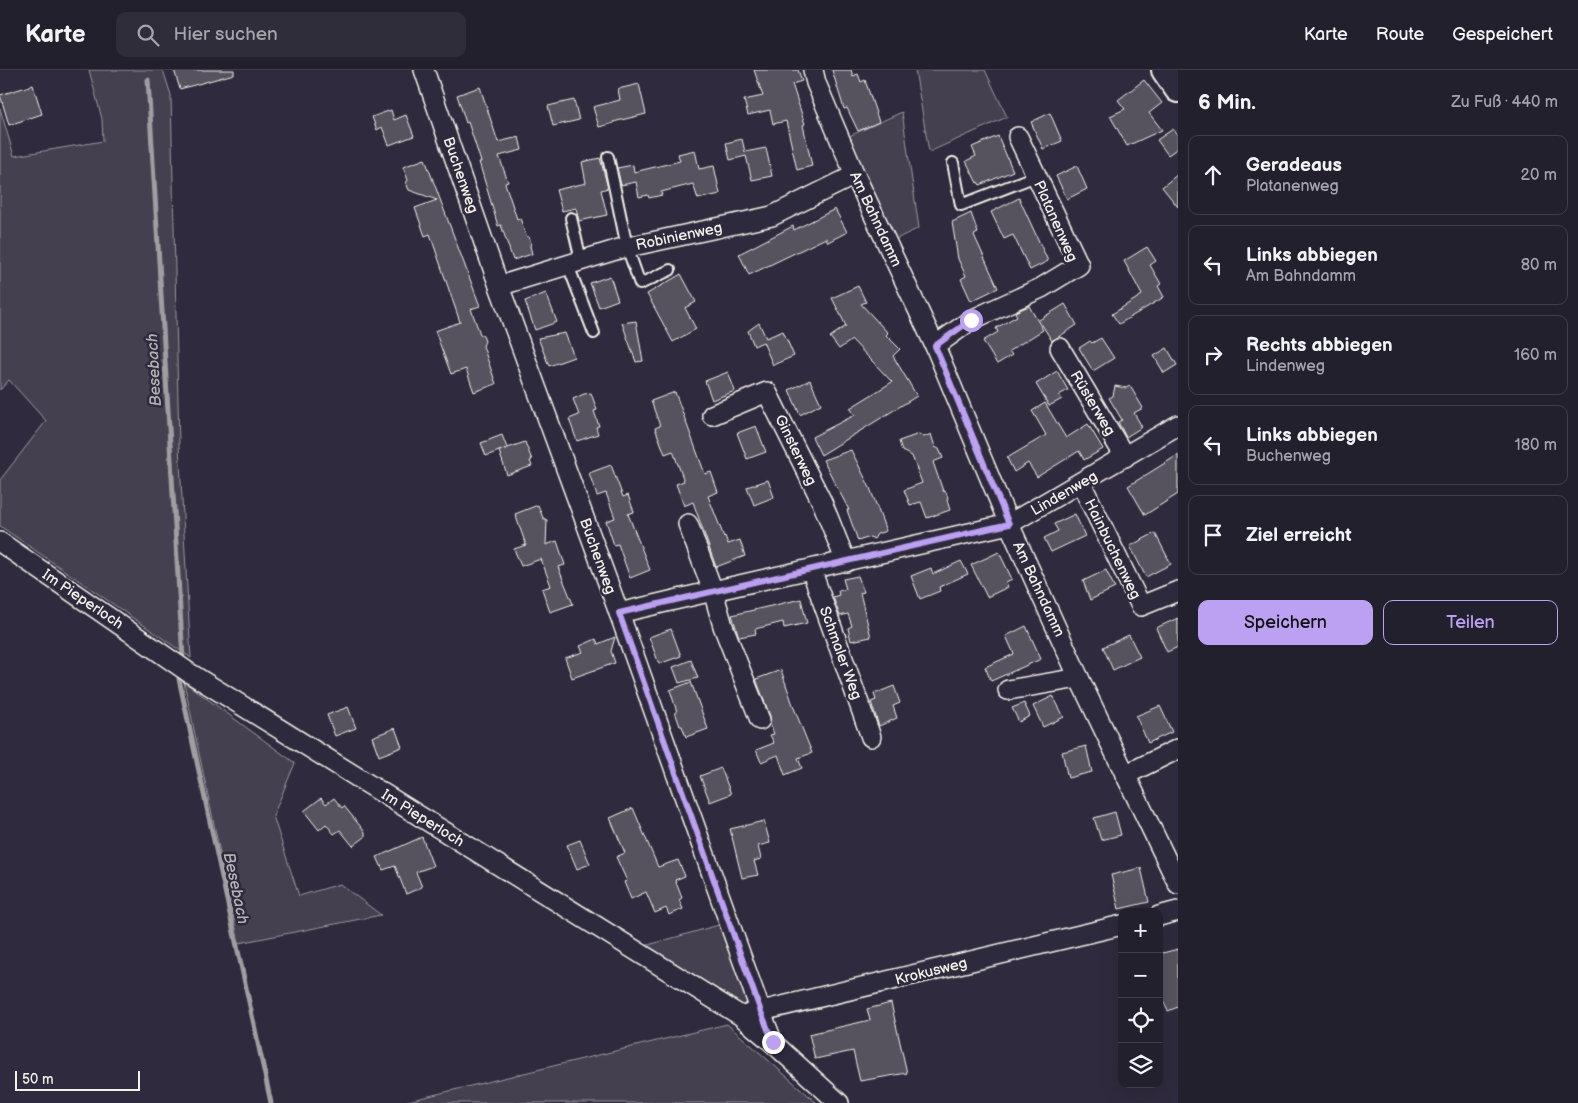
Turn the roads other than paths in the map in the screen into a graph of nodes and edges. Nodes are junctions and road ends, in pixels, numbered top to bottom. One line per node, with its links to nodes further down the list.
1 (424, 70): 14 (street, Buchenweg)
2 (813, 70): 8 (street, Am Bahndamm)
3 (1165, 70): 4 (street)
4 (1178, 89)
5 (1018, 137): 9 (street, Platanenweg)
6 (608, 157): 11 (lane)
7 (953, 163): 9 (lane)
8 (855, 174): 11 (street, Robinienweg); 16 (street, Am Bahndamm)
9 (1036, 176): 16 (street, Platanenweg)
10 (570, 218): 12 (lane)
11 (627, 247): 12 (street, Robinienweg); 13 (lane)
12 (575, 263): 14 (street, Robinienweg); 15 (lane)
13 (670, 270)
14 (499, 286): 29 (street, Buchenweg)
15 (594, 333)
16 (935, 346): 23 (street, Am Bahndamm)
17 (1060, 348): 20 (street, Rüsterweg)
18 (712, 415): 25 (street, Ginsterweg)
19 (1178, 425): 20 (street, Lindenweg)
20 (1125, 457): 21 (street, Lindenweg)
21 (1081, 483): 23 (street, Lindenweg); 28 (street, Hainbuchenweg)
22 (688, 524): 27 (street)
23 (1009, 524): 25 (street, Lindenweg); 30 (street, Am Bahndamm)
24 (0, 542): 41 (street, Im Pieperloch)
25 (846, 562): 26 (street, Lindenweg)
26 (811, 570): 27 (street, Lindenweg); 33 (street, Schmaler Weg)
27 (713, 591): 29 (street, Lindenweg); 32 (street)
28 (1178, 591)
29 (619, 613): 40 (street, Buchenweg)
30 (1079, 678): 31 (street); 35 (street, Am Bahndamm)
31 (1008, 690)
32 (760, 720)
33 (871, 737)
34 (1178, 749): 35 (street)
35 (1125, 775): 36 (street, Am Bahndamm)
36 (1178, 884)
37 (1178, 912): 38 (street)
38 (1163, 915)
39 (1118, 926): 40 (street, Krokusweg)
40 (761, 1012): 41 (street, Krokusweg); 42 (street, Buchenweg)
41 (740, 1016): 42 (street, Im Pieperloch)
42 (773, 1042): 43 (street, Im Pieperloch)
43 (839, 1103)

